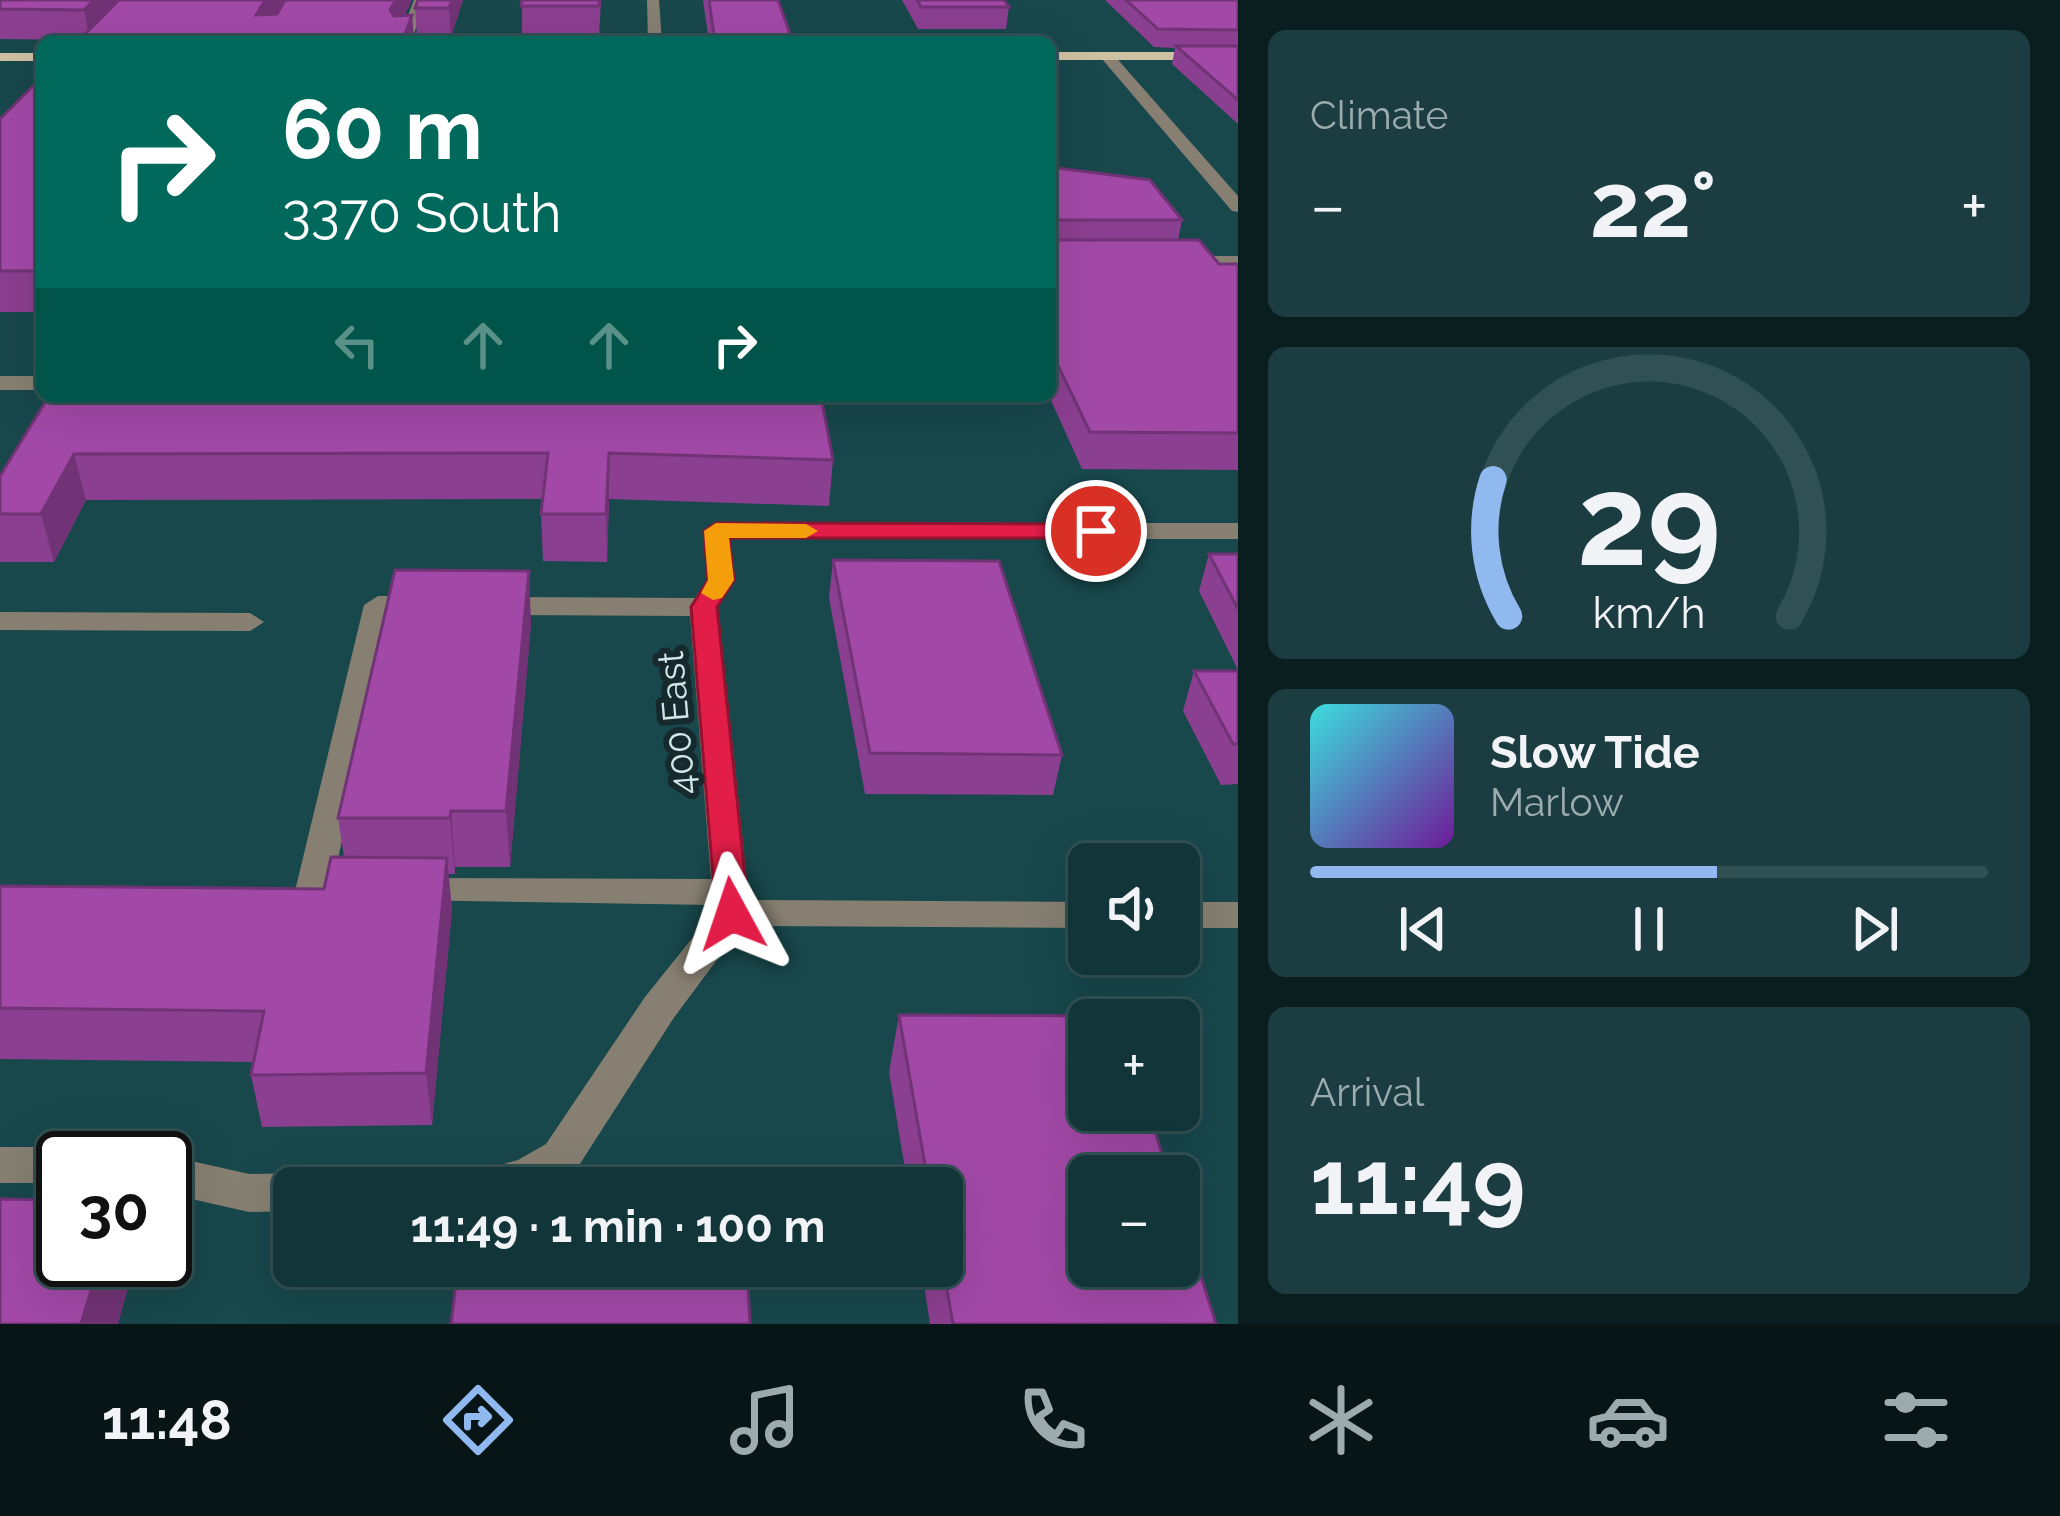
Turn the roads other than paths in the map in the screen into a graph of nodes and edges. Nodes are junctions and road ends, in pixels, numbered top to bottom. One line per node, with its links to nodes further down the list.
1 (420, 0): 3 (street)
2 (653, 0): 4 (street)
3 (406, 36)
4 (656, 36)
5 (0, 56): 6 (main road)
6 (36, 56)
7 (1056, 56): 8 (main road)
8 (1106, 56): 9 (main road); 10 (street)
9 (1238, 56)
10 (1238, 207)
11 (1143, 262): 12 (street)
12 (1238, 262)
13 (0, 383): 14 (street)
14 (36, 383)
15 (1238, 531): 16 (street, 400 East)
16 (704, 607): 19 (street, 400 East); 19 (street)
17 (0, 621): 18 (street)
18 (250, 622)
19 (731, 903): 20 (street); 25 (street)
20 (1068, 914)
21 (1200, 915): 22 (street)
22 (1238, 915)
23 (0, 1165): 24 (street)
24 (36, 1165)
25 (544, 1167)
26 (192, 1180): 27 (street)
27 (273, 1192)

